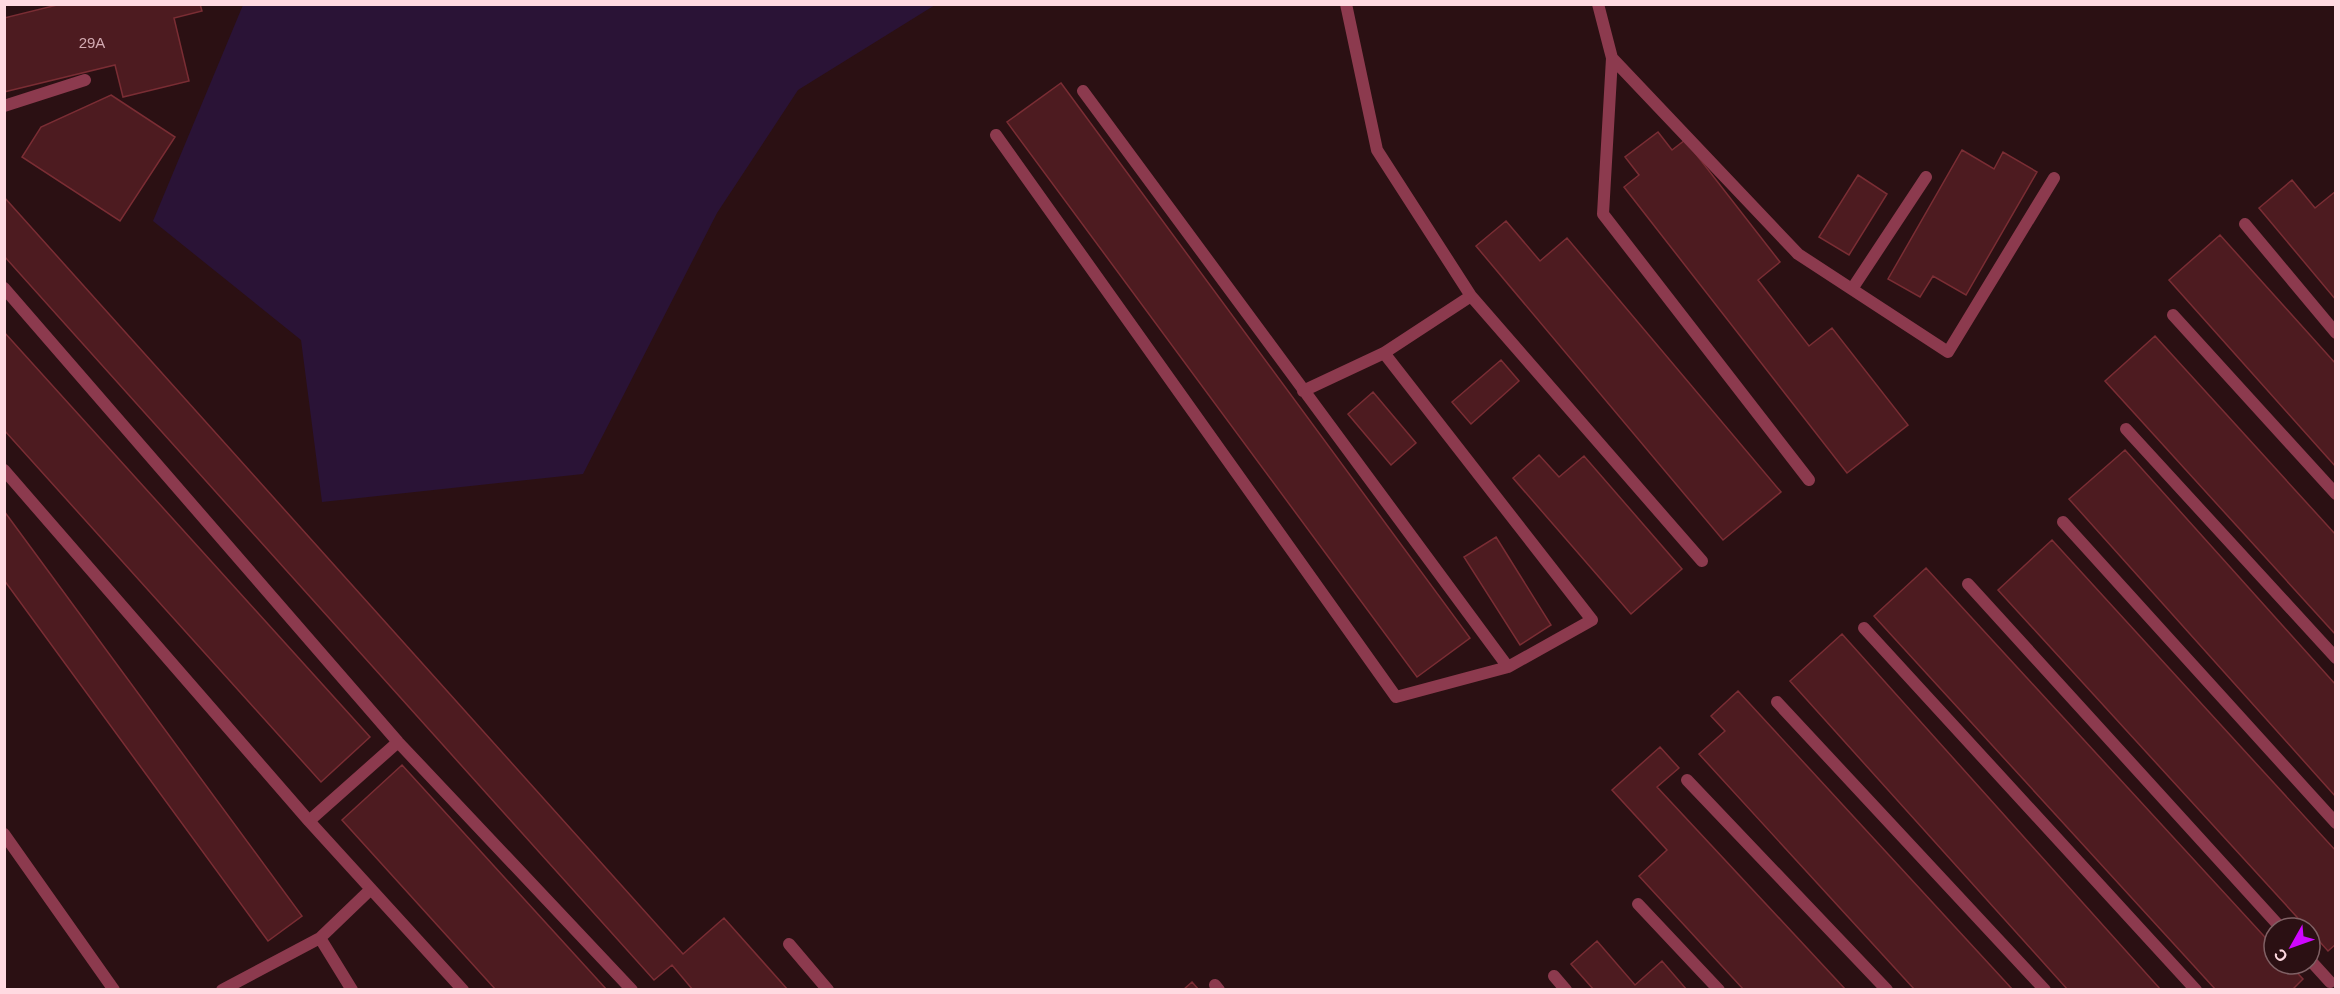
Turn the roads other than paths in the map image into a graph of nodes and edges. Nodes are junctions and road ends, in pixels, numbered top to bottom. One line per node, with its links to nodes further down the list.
1 (1346, 4): 13 (street)
2 (1598, 4): 3 (street)
3 (1612, 58): 12 (street); 20 (street)
4 (85, 80): 6 (street)
5 (1083, 91): 17 (street)
6 (4, 106)
7 (996, 135): 27 (street)
8 (1926, 177): 12 (street)
9 (2054, 178): 12 (street)
10 (2245, 224): 15 (street)
11 (4, 288): 29 (street)
12 (1852, 289)
13 (1471, 296): 16 (street); 23 (street)
14 (2174, 315): 21 (street)
15 (2336, 333)
16 (1384, 353): 17 (street); 27 (street)
17 (1303, 391): 27 (street)
18 (2126, 429): 26 (street)
19 (4, 470): 31 (street)
20 (1809, 480)
21 (2336, 494)
22 (2063, 522): 32 (street)
23 (1702, 561)
24 (1968, 584): 36 (street)
25 (1864, 628): 50 (street)
26 (2336, 658)
27 (1508, 667)
28 (1777, 702): 49 (street)
29 (398, 742): 31 (street); 44 (street)
30 (1688, 780): 48 (street)
31 (309, 821): 34 (street)
32 (2336, 823)
33 (4, 834): 40 (street)
34 (371, 890): 37 (street); 43 (street)
35 (1638, 904): 47 (street)
36 (2270, 916)
37 (320, 938): 41 (street); 42 (street)
38 (789, 944): 45 (street)
39 (1554, 976): 46 (street)
40 (114, 990)
41 (222, 990)
42 (352, 990)
43 (463, 990)
44 (632, 990)
45 (828, 990)
46 (1566, 990)
47 (1719, 990)
48 (1887, 990)
49 (2045, 990)
50 (2196, 990)

